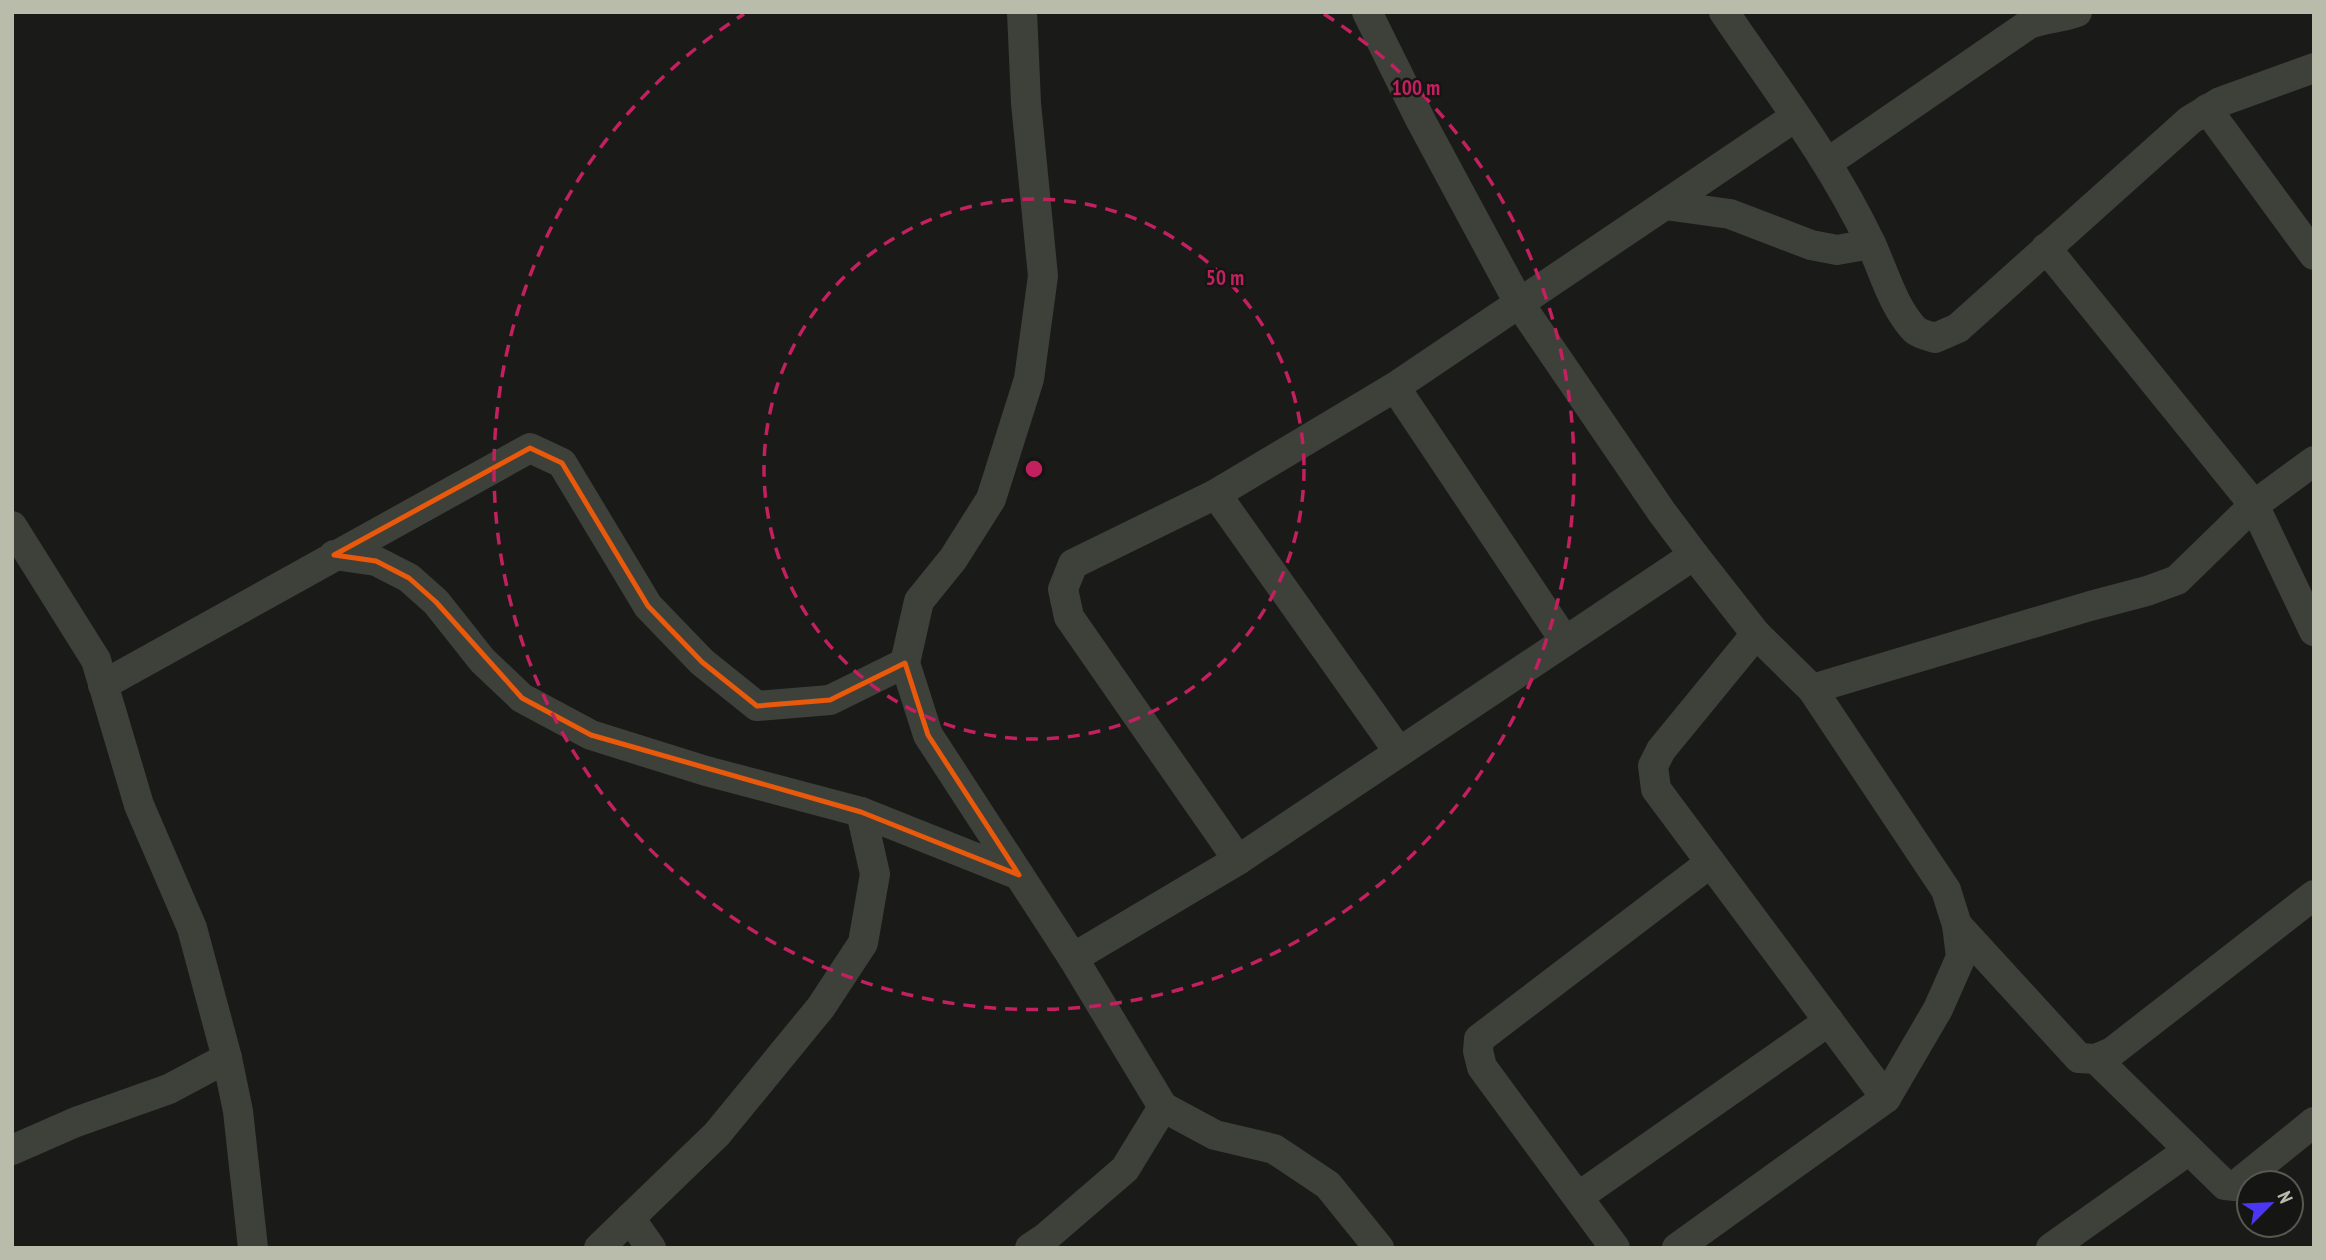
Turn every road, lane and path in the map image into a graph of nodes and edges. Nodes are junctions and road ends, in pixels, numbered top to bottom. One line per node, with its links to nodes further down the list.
1 (1022, 12): 24 (street)
2 (1367, 12): 13 (street)
3 (1724, 12): 7 (street)
4 (2077, 12): 8 (street)
5 (2314, 68): 6 (street)
6 (2207, 109): 11 (street); 12 (street)
7 (1795, 117): 8 (street); 9 (street)
8 (1827, 163): 10 (street)
9 (1665, 205): 10 (street); 13 (street)
10 (1871, 244): 11 (street)
11 (2046, 248): 17 (street)
12 (2314, 255)
13 (1519, 303): 14 (street); 20 (street)
14 (1395, 387): 16 (street); 23 (street)
15 (2314, 461): 17 (street)
16 (1216, 494): 27 (street); 29 (street)
17 (2254, 505): 21 (street); 26 (street)
18 (12, 526): 25 (street)
19 (334, 555): 24 (street); 25 (street); 28 (street)
20 (1694, 555): 22 (street); 23 (street)
21 (2314, 631)
22 (1756, 634): 26 (street); 30 (street)
23 (1565, 641): 27 (street)
24 (905, 663): 31 (street)
25 (103, 685): 36 (street)
26 (1812, 689): 33 (street)
27 (1399, 752): 29 (street)
28 (860, 811): 31 (street); 44 (street)
29 (1238, 860): 34 (street)
30 (1710, 863): 35 (street); 43 (street)
31 (1019, 875): 34 (street)
32 (2314, 895): 37 (street)
33 (1957, 925): 37 (street); 38 (street)
34 (1073, 958): 39 (street)
35 (1829, 1021): 38 (street); 43 (street)
36 (227, 1058): 41 (street); 45 (street)
37 (2096, 1059): 42 (street)
38 (1886, 1098): 51 (street)
39 (1163, 1107): 48 (street); 49 (street)
40 (2314, 1122): 42 (street)
41 (12, 1150)
42 (2189, 1150): 52 (street)
43 (1578, 1197): 50 (street)
44 (631, 1219): 46 (street); 47 (street)
45 (253, 1248)
46 (599, 1248)
47 (652, 1248)
48 (1030, 1248)
49 (1379, 1248)
50 (1615, 1248)
51 (1676, 1248)
52 (2050, 1248)

